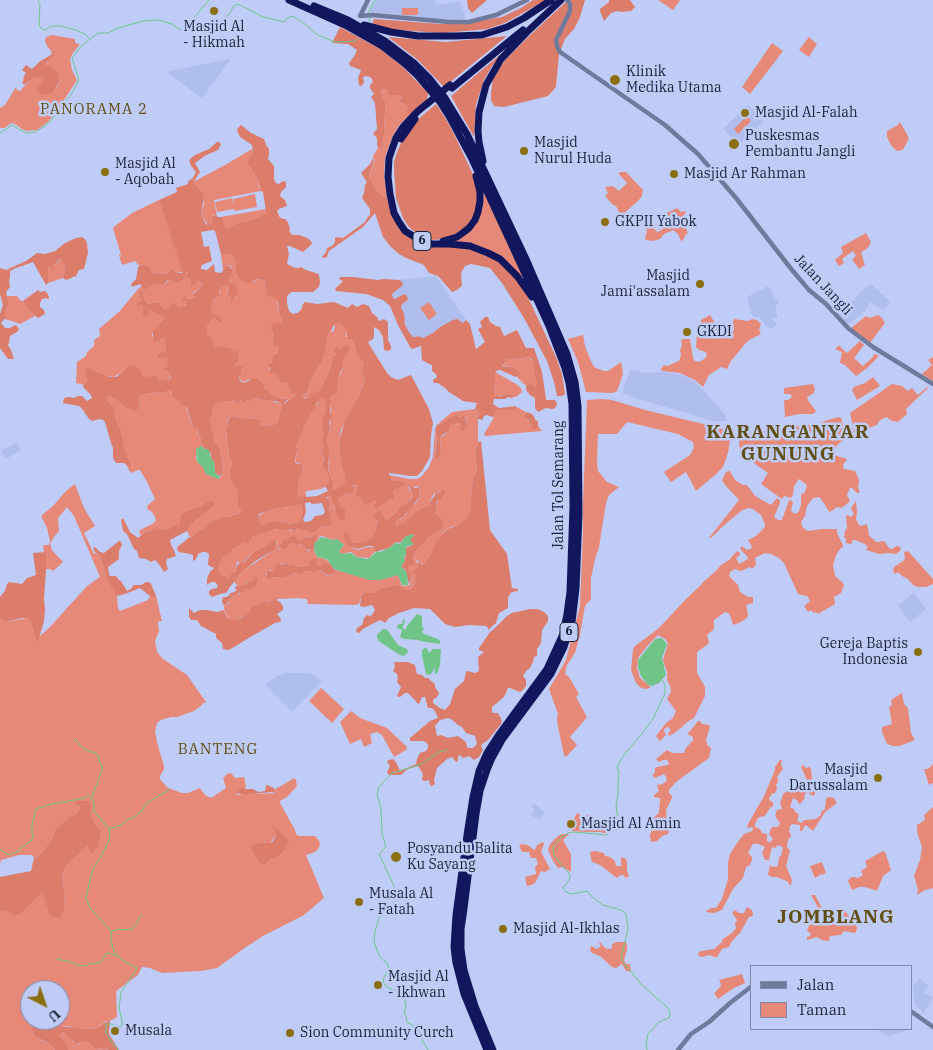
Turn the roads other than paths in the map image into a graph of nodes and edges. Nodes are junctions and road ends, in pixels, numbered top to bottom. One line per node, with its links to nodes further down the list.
1 (288, 0): 11 (highway, Jalan Tol Semarang / 6)
2 (299, 0): 8 (highway, Jalan Tol Semarang / 6)
3 (368, 0): 4 (street)
4 (527, 0)
5 (551, 0): 8 (highway, 6); 9 (highway, 6)
6 (560, 0): 9 (highway, 6); 12 (highway, 6)
7 (567, 0): 14 (street, Jalan Jangli)
8 (348, 20): 12 (highway, Jalan Tol Semarang / 6)
9 (451, 87): 10 (highway, 6, bridge)
10 (429, 104): 11 (highway, 6); 13 (highway, 6)
11 (471, 157): 13 (highway, Jalan Tol Semarang / 6)
12 (498, 200): 19 (highway, Jalan Tol Semarang / 6)
13 (549, 326): 18 (highway, Jalan Tol Semarang / 6)
14 (933, 384)
15 (750, 987): 20 (street)
16 (913, 1013): 17 (street)
17 (933, 1027)
18 (487, 1050)
19 (493, 1050)
20 (678, 1050)

